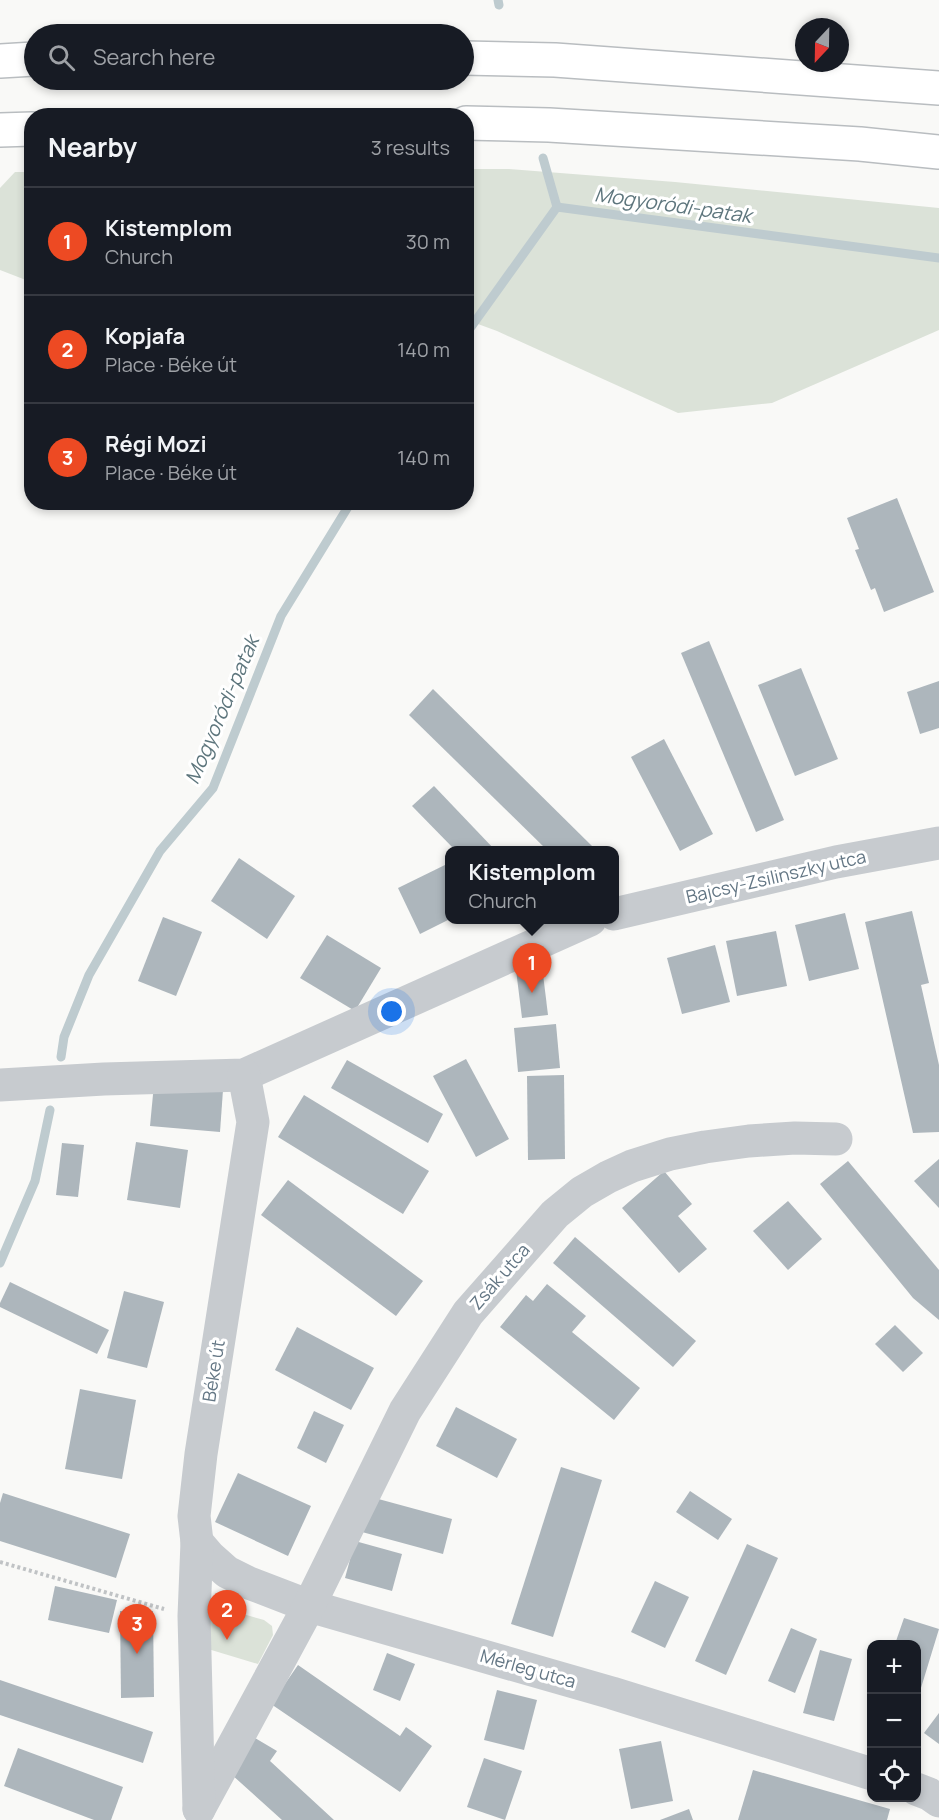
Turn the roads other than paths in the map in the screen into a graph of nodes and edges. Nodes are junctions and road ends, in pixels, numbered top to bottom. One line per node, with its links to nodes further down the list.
1 (474, 58): 4 (highway)
2 (24, 60): 3 (highway)
3 (0, 61)
4 (939, 88)
5 (474, 123): 8 (highway)
6 (24, 129): 7 (highway)
7 (0, 130)
8 (939, 152)
9 (939, 843): 10 (street, Bajcsy-Zsilinszky utca)
10 (619, 913)
11 (581, 924): 12 (street)
12 (244, 1075): 13 (street); 15 (street, Béke út)
13 (7, 1085)
14 (836, 1139): 16 (street, Zsák utca)
15 (197, 1542): 16 (street, Mérleg utca); 20 (street, Béke út)
16 (309, 1606): 17 (street, Mérleg utca); 20 (street, Béke út)
17 (867, 1772)
18 (921, 1791): 19 (street)
19 (939, 1801)
20 (198, 1814)

